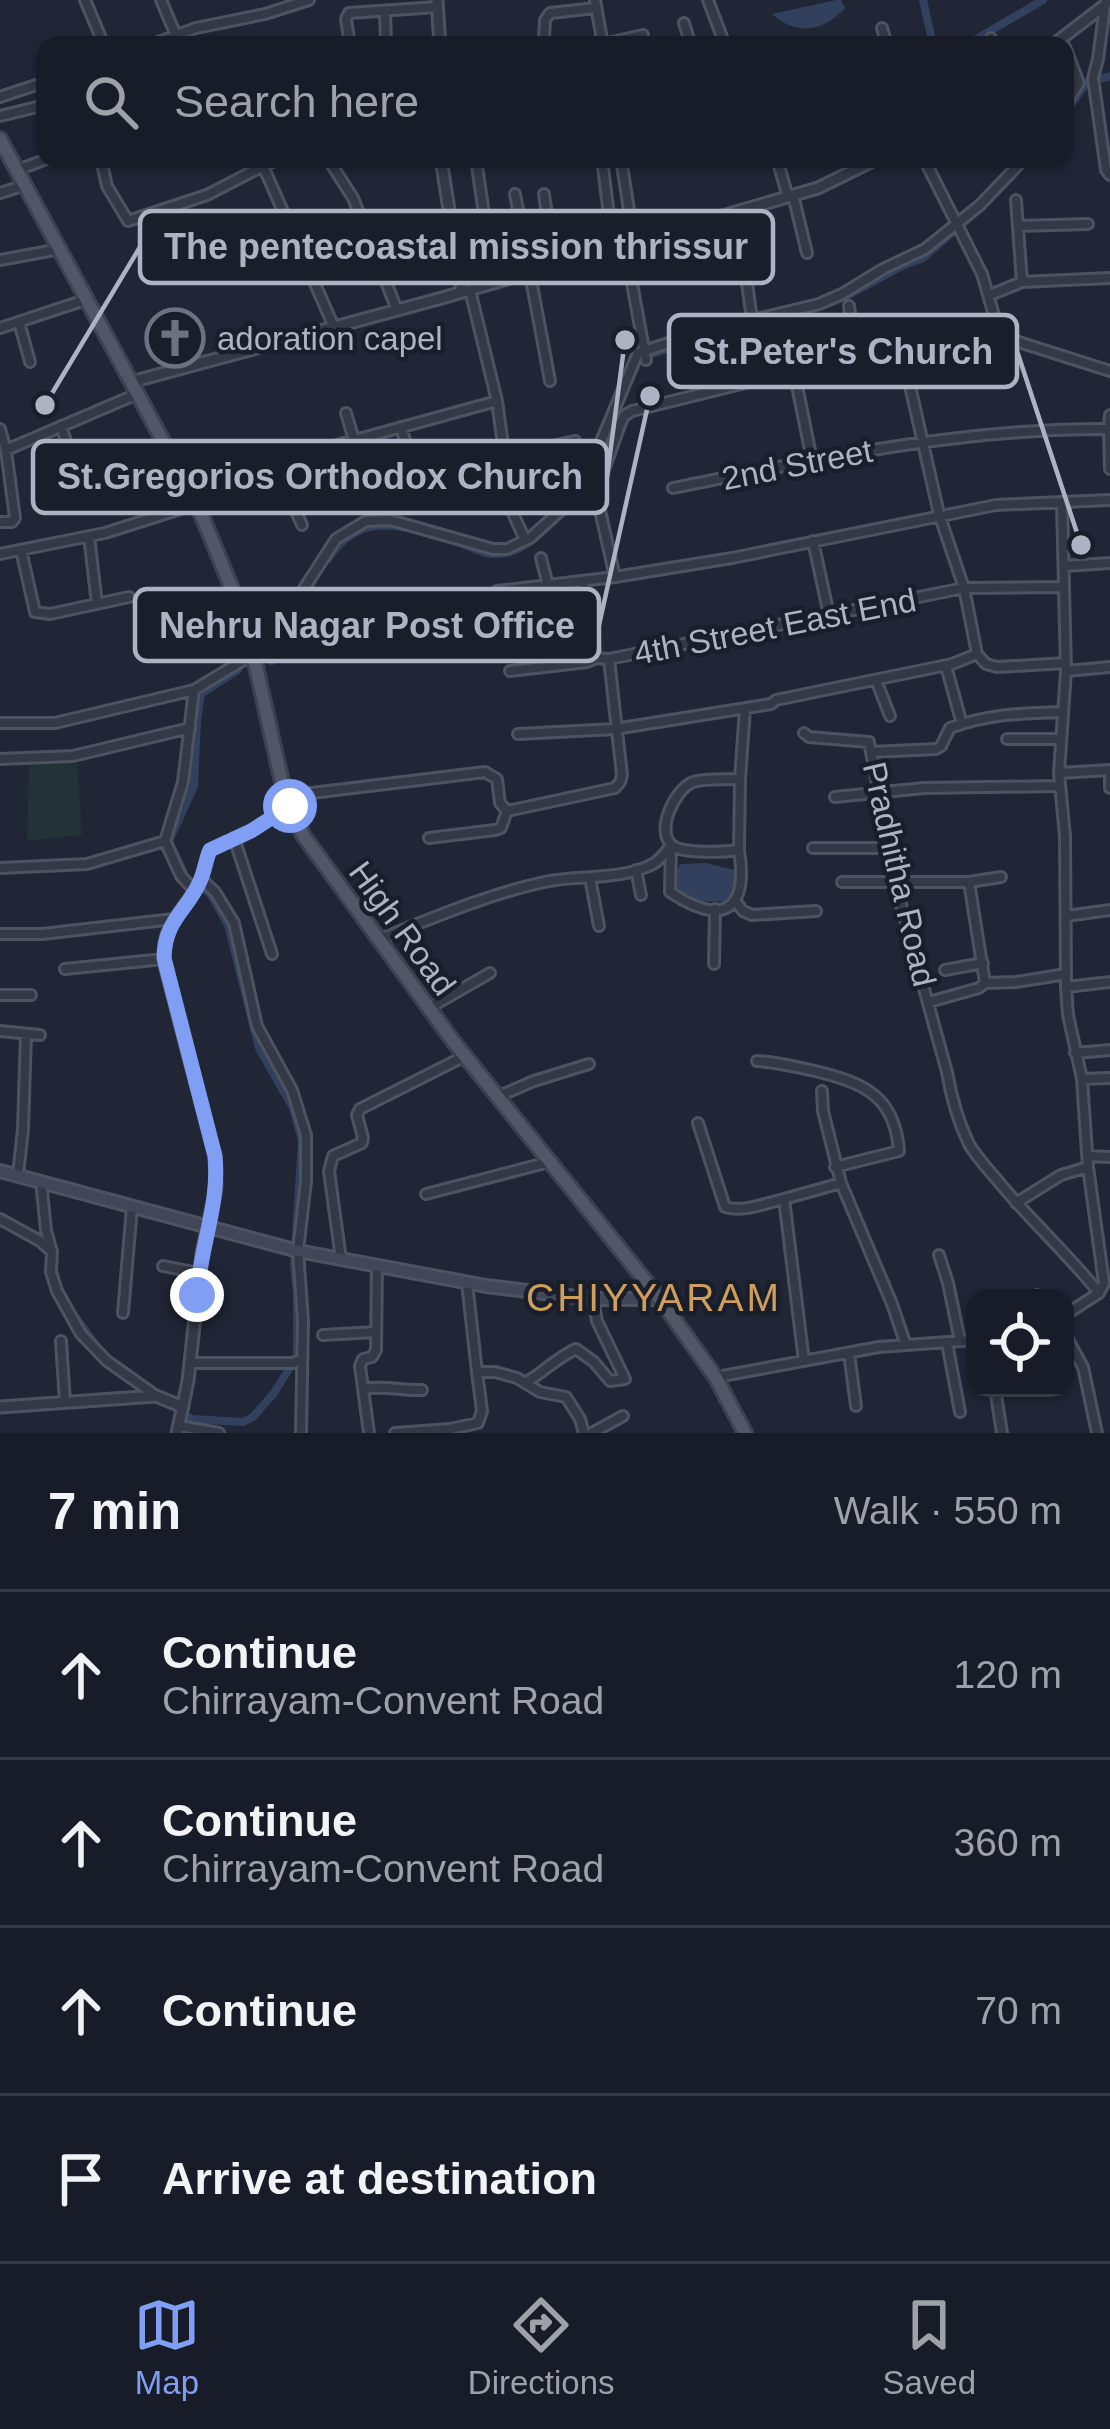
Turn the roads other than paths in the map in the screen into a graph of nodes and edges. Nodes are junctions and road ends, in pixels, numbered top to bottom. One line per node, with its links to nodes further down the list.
1 (85, 0): 12 (street)
2 (161, 0): 13 (street)
3 (309, 0): 14 (street)
4 (708, 0): 22 (street)
5 (1106, 2): 24 (street); 26 (street)
6 (437, 4): 8 (street); 17 (street)
7 (595, 4): 18 (street); 19 (street)
8 (385, 12): 15 (street); 16 (street)
9 (684, 23): 21 (street)
10 (882, 28): 23 (street)
11 (643, 35): 20 (street)
12 (100, 36)
13 (175, 36)
14 (183, 36)
15 (348, 36)
16 (386, 36)
17 (439, 36)
18 (544, 36)
19 (601, 36)
20 (639, 36)
21 (688, 36)
22 (722, 36)
23 (884, 36)
24 (1070, 36)
25 (1110, 58): 26 (street)
26 (1098, 59): 28 (street)
27 (1074, 74): 29 (street)
28 (1093, 80): 29 (street); 50 (street)
29 (1078, 83): 31 (street)
30 (36, 85): 32 (street)
31 (1074, 90)
32 (0, 97)
33 (36, 107): 34 (street)
34 (0, 116)
35 (0, 139): 49 (main road, High Road)
36 (36, 163): 49 (street)
37 (102, 168): 57 (street)
38 (253, 168): 57 (street)
39 (263, 168): 62 (street)
40 (334, 168): 78 (street)
41 (442, 168): 74 (street)
42 (477, 168): 73 (street)
43 (603, 168): 64 (street)
44 (621, 168): 64 (street)
45 (780, 168): 55 (street)
46 (859, 168): 55 (street)
47 (928, 168): 61 (street)
48 (1015, 168): 61 (street)
49 (17, 170): 51 (main road, High Road)
50 (1110, 175)
51 (25, 185): 52 (street); 65 (main road, High Road)
52 (0, 193)
53 (515, 194): 70 (street)
54 (544, 194): 69 (street)
55 (791, 196): 58 (street); 67 (street)
56 (1016, 200): 60 (street)
57 (171, 209): 63 (street)
58 (737, 212): 64 (street); 79 (street)
59 (1088, 224): 60 (street)
60 (1018, 226): 72 (street)
61 (958, 228): 75 (street); 79 (street)
62 (290, 231): 66 (street); 81 (street)
63 (182, 245)
64 (624, 245): 69 (street); 85 (street)
65 (60, 250): 68 (street); 76 (main road, High Road)
66 (231, 251)
67 (807, 253)
68 (0, 260)
69 (554, 266): 70 (street)
70 (530, 272): 73 (street); 91 (street)
71 (1110, 278): 72 (street)
72 (1022, 282): 75 (street)
73 (494, 283): 74 (street)
74 (466, 291): 78 (street); 94 (street)
75 (989, 295): 83 (street)
76 (87, 299): 80 (street); 93 (main road, High Road)
77 (849, 306): 88 (street)
78 (397, 310): 81 (street)
79 (752, 319): 85 (street)
80 (19, 322): 82 (street); 87 (street)
81 (334, 327): 93 (street)
82 (0, 328)
83 (1000, 336): 86 (street); 90 (street)
84 (729, 352): 92 (street)
85 (645, 354): 120 (street)
86 (903, 356): 88 (street); 103 (street, 4th Street East End)
87 (30, 362)
88 (857, 362): 89 (street)
89 (794, 371): 92 (street); 106 (street)
90 (1110, 371)
91 (550, 381)
92 (735, 383): 127 (street)
93 (134, 388): 97 (street); 109 (main road, High Road)
94 (496, 400): 98 (street); 105 (street)
95 (346, 413): 101 (street)
96 (1110, 415): 100 (street)
97 (61, 426): 104 (street); 109 (street)
98 (401, 427): 101 (street); 112 (street)
99 (0, 429): 104 (street)
100 (1109, 429): 103 (street, 2nd Street); 108 (street)
101 (354, 440): 107 (street)
102 (575, 440): 105 (street)
103 (921, 441): 106 (street, 2nd Street); 116 (street, 4th Street East End)
104 (6, 450): 110 (street)
105 (506, 456): 120 (street)
106 (812, 460): 111 (street, 2nd Street)
107 (275, 464): 113 (street); 118 (street)
108 (1110, 470)
109 (180, 471): 113 (main road, High Road)
110 (5, 482): 117 (street)
111 (674, 488)
112 (463, 495)
113 (194, 498): 119 (street); 136 (main road, High Road)
114 (1110, 500): 115 (street)
115 (1062, 502): 116 (street); 126 (street)
116 (939, 514): 121 (street); 131 (street, 4th Street East End)
117 (0, 522)
118 (302, 525)
119 (88, 536): 122 (street); 134 (street)
120 (526, 540): 136 (street)
121 (813, 541): 127 (street); 135 (street)
122 (21, 550): 123 (street); 134 (street)
123 (0, 554)
124 (541, 558): 129 (street)
125 (1110, 563): 126 (street)
126 (1063, 566): 130 (street)
127 (615, 577): 128 (street)
128 (584, 581): 129 (street); 138 (street)
129 (548, 586): 132 (street)
130 (1064, 587): 131 (street); 141 (street)
131 (964, 588): 135 (street, 4th Street East End); 137 (street)
132 (497, 591)
133 (129, 597): 134 (street)
134 (97, 604)
135 (829, 615): 139 (street, 4th Street East End)
136 (253, 653): 145 (street); 166 (main road, High Road)
137 (977, 654): 140 (street); 141 (street)
138 (596, 658): 139 (street, 4th Street East End); 143 (street, 4th Street East End)
139 (609, 659): 152 (street)
140 (946, 666): 144 (street); 149 (street)
141 (1066, 667): 142 (street); 147 (street)
142 (1110, 667)
143 (510, 671)
144 (877, 680): 146 (street); 148 (street)
145 (194, 689): 150 (street); 151 (street)
146 (745, 709): 152 (street); 161 (street)
147 (1063, 712): 155 (street); 157 (street)
148 (890, 716)
149 (959, 717)
150 (0, 723)
151 (190, 728): 158 (street); 170 (street)
152 (615, 729): 154 (street); 167 (street)
153 (803, 733): 157 (street, Pradhitha Road)
154 (518, 734)
155 (1060, 739): 156 (street); 160 (street)
156 (1007, 740)
157 (872, 752): 164 (street, Pradhitha Road)
158 (0, 759)
159 (1110, 770): 160 (street); 163 (street)
160 (1059, 773): 162 (street)
161 (740, 779): 171 (street); 174 (street)
162 (1060, 786): 164 (street); 188 (street)
163 (1109, 788)
164 (880, 794): 165 (street); 173 (street, Pradhitha Road)
165 (836, 797)
166 (288, 801): 167 (street); 168 (street); 192 (main road, High Road)
167 (507, 812): 169 (street)
168 (234, 838): 182 (street); 193 (street)
169 (429, 838)
170 (165, 841): 175 (street); 182 (street)
171 (671, 845): 174 (street); 176 (street); 185 (street)
172 (813, 848): 173 (street)
173 (891, 848): 179 (street, Pradhitha Road)
174 (739, 850): 184 (street)
175 (0, 868)
176 (637, 870): 178 (street); 183 (street)
177 (1001, 877): 181 (street)
178 (590, 878): 190 (street); 192 (street)
179 (897, 881): 180 (street); 181 (street); 206 (street, Pradhitha Road)
180 (842, 882)
181 (969, 882): 195 (street)
182 (197, 885): 189 (street); 236 (street)
183 (641, 895)
184 (736, 902): 185 (street); 187 (street)
185 (715, 909): 196 (street)
186 (1110, 910): 188 (street)
187 (816, 911)
188 (1066, 916): 200 (street)
189 (175, 920): 191 (street); 194 (street)
190 (599, 926)
191 (0, 934)
192 (378, 940): 207 (main road, High Road)
193 (272, 954)
194 (164, 958): 197 (street); 234 (street)
195 (983, 963): 198 (street); 202 (street)
196 (714, 964)
197 (65, 969)
198 (945, 970)
199 (490, 974): 207 (street)
200 (1066, 974): 202 (street); 203 (street)
201 (1110, 982): 203 (street)
202 (985, 983): 206 (street)
203 (1066, 986): 212 (street)
204 (0, 995): 205 (street)
205 (31, 995)
206 (928, 1001): 231 (street, Pradhitha Road)
207 (429, 1009): 213 (main road, High Road)
208 (0, 1031): 209 (street)
209 (26, 1034): 210 (street); 226 (street)
210 (40, 1035)
211 (1110, 1050): 212 (street)
212 (1075, 1053): 217 (street)
213 (465, 1056): 219 (main road, High Road); 238 (street)
214 (758, 1060): 224 (street)
215 (589, 1064): 219 (street)
216 (1110, 1078): 217 (street)
217 (1082, 1079): 223 (street)
218 (822, 1091): 224 (street)
219 (497, 1097): 222 (main road, High Road)
220 (698, 1123): 230 (street)
221 (1110, 1157): 223 (street)
222 (549, 1162): 229 (street); 245 (main road, High Road)
223 (1088, 1162): 231 (street); 243 (street)
224 (835, 1167): 228 (street)
225 (0, 1171): 226 (main road)
226 (18, 1175): 227 (main road)
227 (41, 1181): 232 (main road); 235 (street)
228 (841, 1184): 230 (street); 254 (street)
229 (426, 1194)
230 (784, 1198): 258 (street)
231 (1016, 1203): 243 (street, Pradhitha Road)
232 (132, 1206): 234 (main road); 247 (street)
233 (0, 1220): 235 (street)
234 (207, 1228): 236 (main road); 241 (street)
235 (51, 1247): 266 (street)
236 (295, 1250): 238 (main road); 257 (street)
237 (939, 1256): 251 (street)
238 (340, 1259): 240 (main road)
239 (163, 1266): 241 (street)
240 (376, 1266): 242 (main road); 248 (street)
241 (199, 1273): 259 (street)
242 (467, 1283): 244 (main road); 260 (street)
243 (1100, 1293): 246 (street)
244 (592, 1299): 245 (main road); 262 (street)
245 (660, 1299): 261 (main road, High Road)
246 (1074, 1309)
247 (123, 1313)
248 (376, 1332): 249 (street); 263 (street)
249 (323, 1335)
250 (61, 1341): 267 (street)
251 (960, 1341): 252 (street); 253 (street)
252 (966, 1341)
253 (947, 1342): 254 (street); 270 (street)
254 (906, 1345): 256 (street)
255 (1074, 1350): 280 (street)
256 (849, 1353): 258 (street); 268 (street)
257 (303, 1358): 259 (street); 274 (street)
258 (804, 1361): 261 (street)
259 (191, 1363): 272 (street)
260 (477, 1372): 262 (street); 276 (street)
261 (716, 1378): 278 (main road, High Road)
262 (525, 1382): 277 (street)
263 (363, 1389): 264 (street); 275 (street)
264 (422, 1390)
265 (996, 1397): 279 (street)
266 (162, 1398): 267 (street); 272 (street)
267 (65, 1402): 269 (street)
268 (856, 1406)
269 (0, 1407)
270 (960, 1412)
271 (623, 1416): 277 (street)
272 (180, 1418): 273 (street)
273 (219, 1433)
274 (301, 1433)
275 (369, 1433)
276 (395, 1433)
277 (584, 1433)
278 (745, 1433)
279 (1002, 1433)
280 (1097, 1433)

